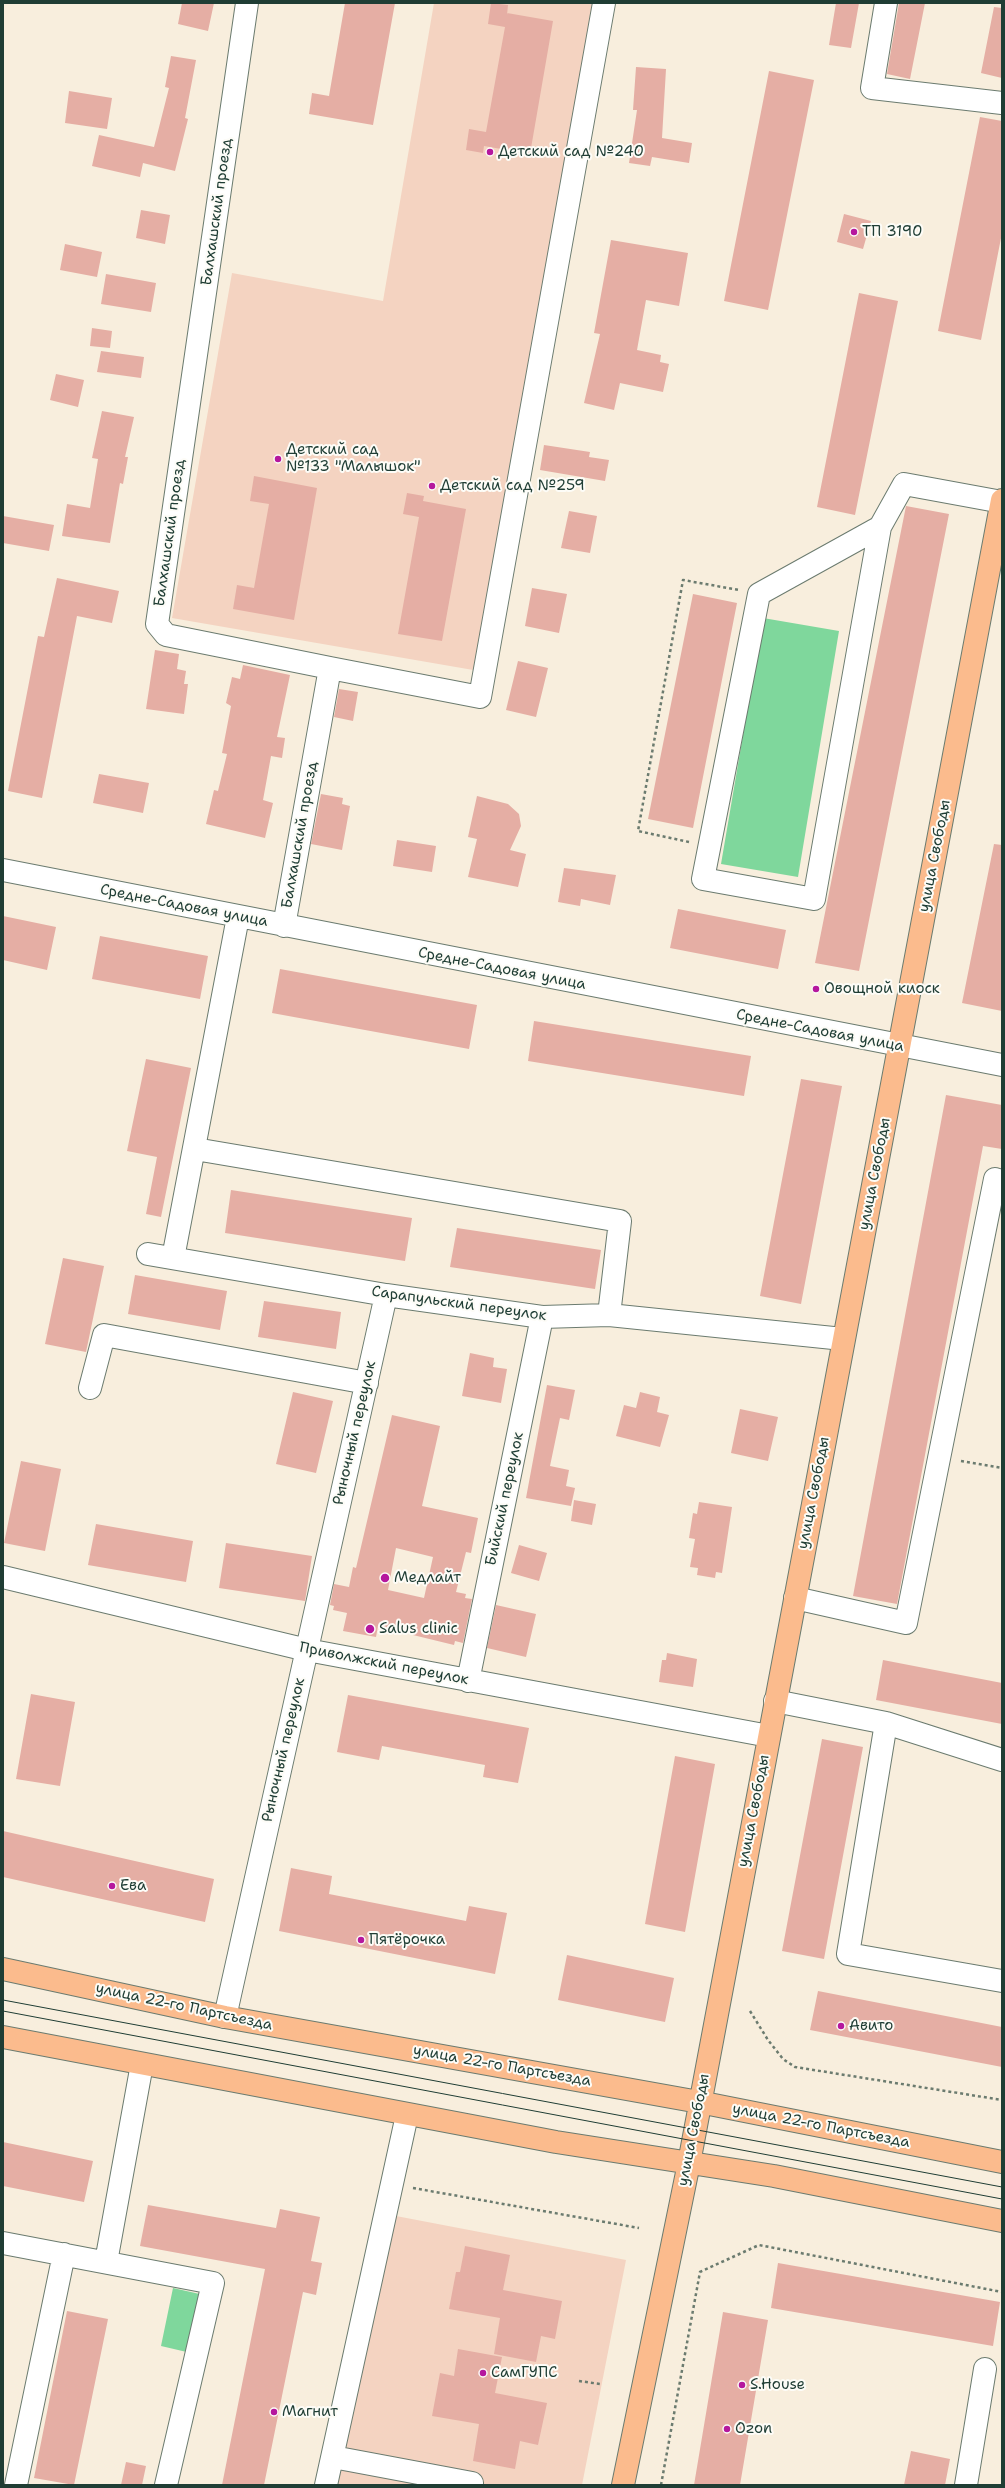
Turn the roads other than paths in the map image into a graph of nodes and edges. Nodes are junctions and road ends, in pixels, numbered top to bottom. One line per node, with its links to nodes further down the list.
1 (247, 3): 7 (street, Балхашский проезд)
2 (604, 3): 7 (street)
3 (886, 3): 4 (street)
4 (1002, 103)
5 (1002, 501): 6 (street); 11 (main road, улица Свободы)
6 (880, 527): 6 (street)
7 (330, 668): 10 (street, Балхашский проезд)
8 (3, 870): 9 (street, Средне-Садовая улица)
9 (238, 917): 10 (street, Средне-Садовая улица); 13 (street)
10 (284, 926): 11 (street, Средне-Садовая улица)
11 (899, 1047): 12 (street, Средне-Садовая улица); 20 (main road, улица Свободы)
12 (1002, 1066)
13 (195, 1149): 16 (street); 18 (street)
14 (1002, 1181): 24 (street)
15 (148, 1254): 16 (street, Сарапульский переулок)
16 (173, 1258): 17 (street, Сарапульский переулок)
17 (386, 1295): 19 (street, Сарапульский переулок); 21 (street, Рыночный переулок)
18 (609, 1315): 19 (street, Сарапульский переулок); 20 (street, Сарапульский переулок)
19 (542, 1317): 26 (street, Бийский переулок)
20 (844, 1339): 24 (main road, улица Свободы)
21 (367, 1383): 22 (street); 25 (street, Рыночный переулок)
22 (90, 1388)
23 (3, 1577): 25 (street, Приволжский переулок)
24 (794, 1598): 27 (main road, улица Свободы)
25 (307, 1650): 26 (street, Приволжский переулок); 33 (street, Рыночный переулок)
26 (468, 1681): 29 (street, Приволжский переулок)
27 (775, 1701): 28 (street); 29 (main road, улица Свободы)
28 (886, 1723): 30 (street); 32 (street)
29 (769, 1736): 36 (main road, улица Свободы)
30 (1002, 1760)
31 (3, 1969): 33 (main road, улица 22-го Партсъезда)
32 (1002, 1981)
33 (225, 2017): 36 (main road, улица 22-го Партсъезда)
34 (3, 2037): 35 (main road)
35 (142, 2064): 37 (main road); 43 (street)
36 (699, 2102): 38 (main road, улица 22-го Партсъезда); 39 (main road, улица Свободы)
37 (407, 2115): 39 (main road); 45 (street)
38 (1002, 2162)
39 (689, 2163): 40 (main road); 50 (main road, улица Свободы)
40 (1002, 2221)
41 (3, 2243): 42 (street)
42 (64, 2254): 43 (street); 47 (street)
43 (106, 2262): 48 (street)
44 (985, 2369): 51 (street)
45 (332, 2457): 46 (street); 49 (street)
46 (472, 2483)
47 (16, 2485)
48 (166, 2485)
49 (326, 2485)
50 (623, 2485)
51 (966, 2485)

